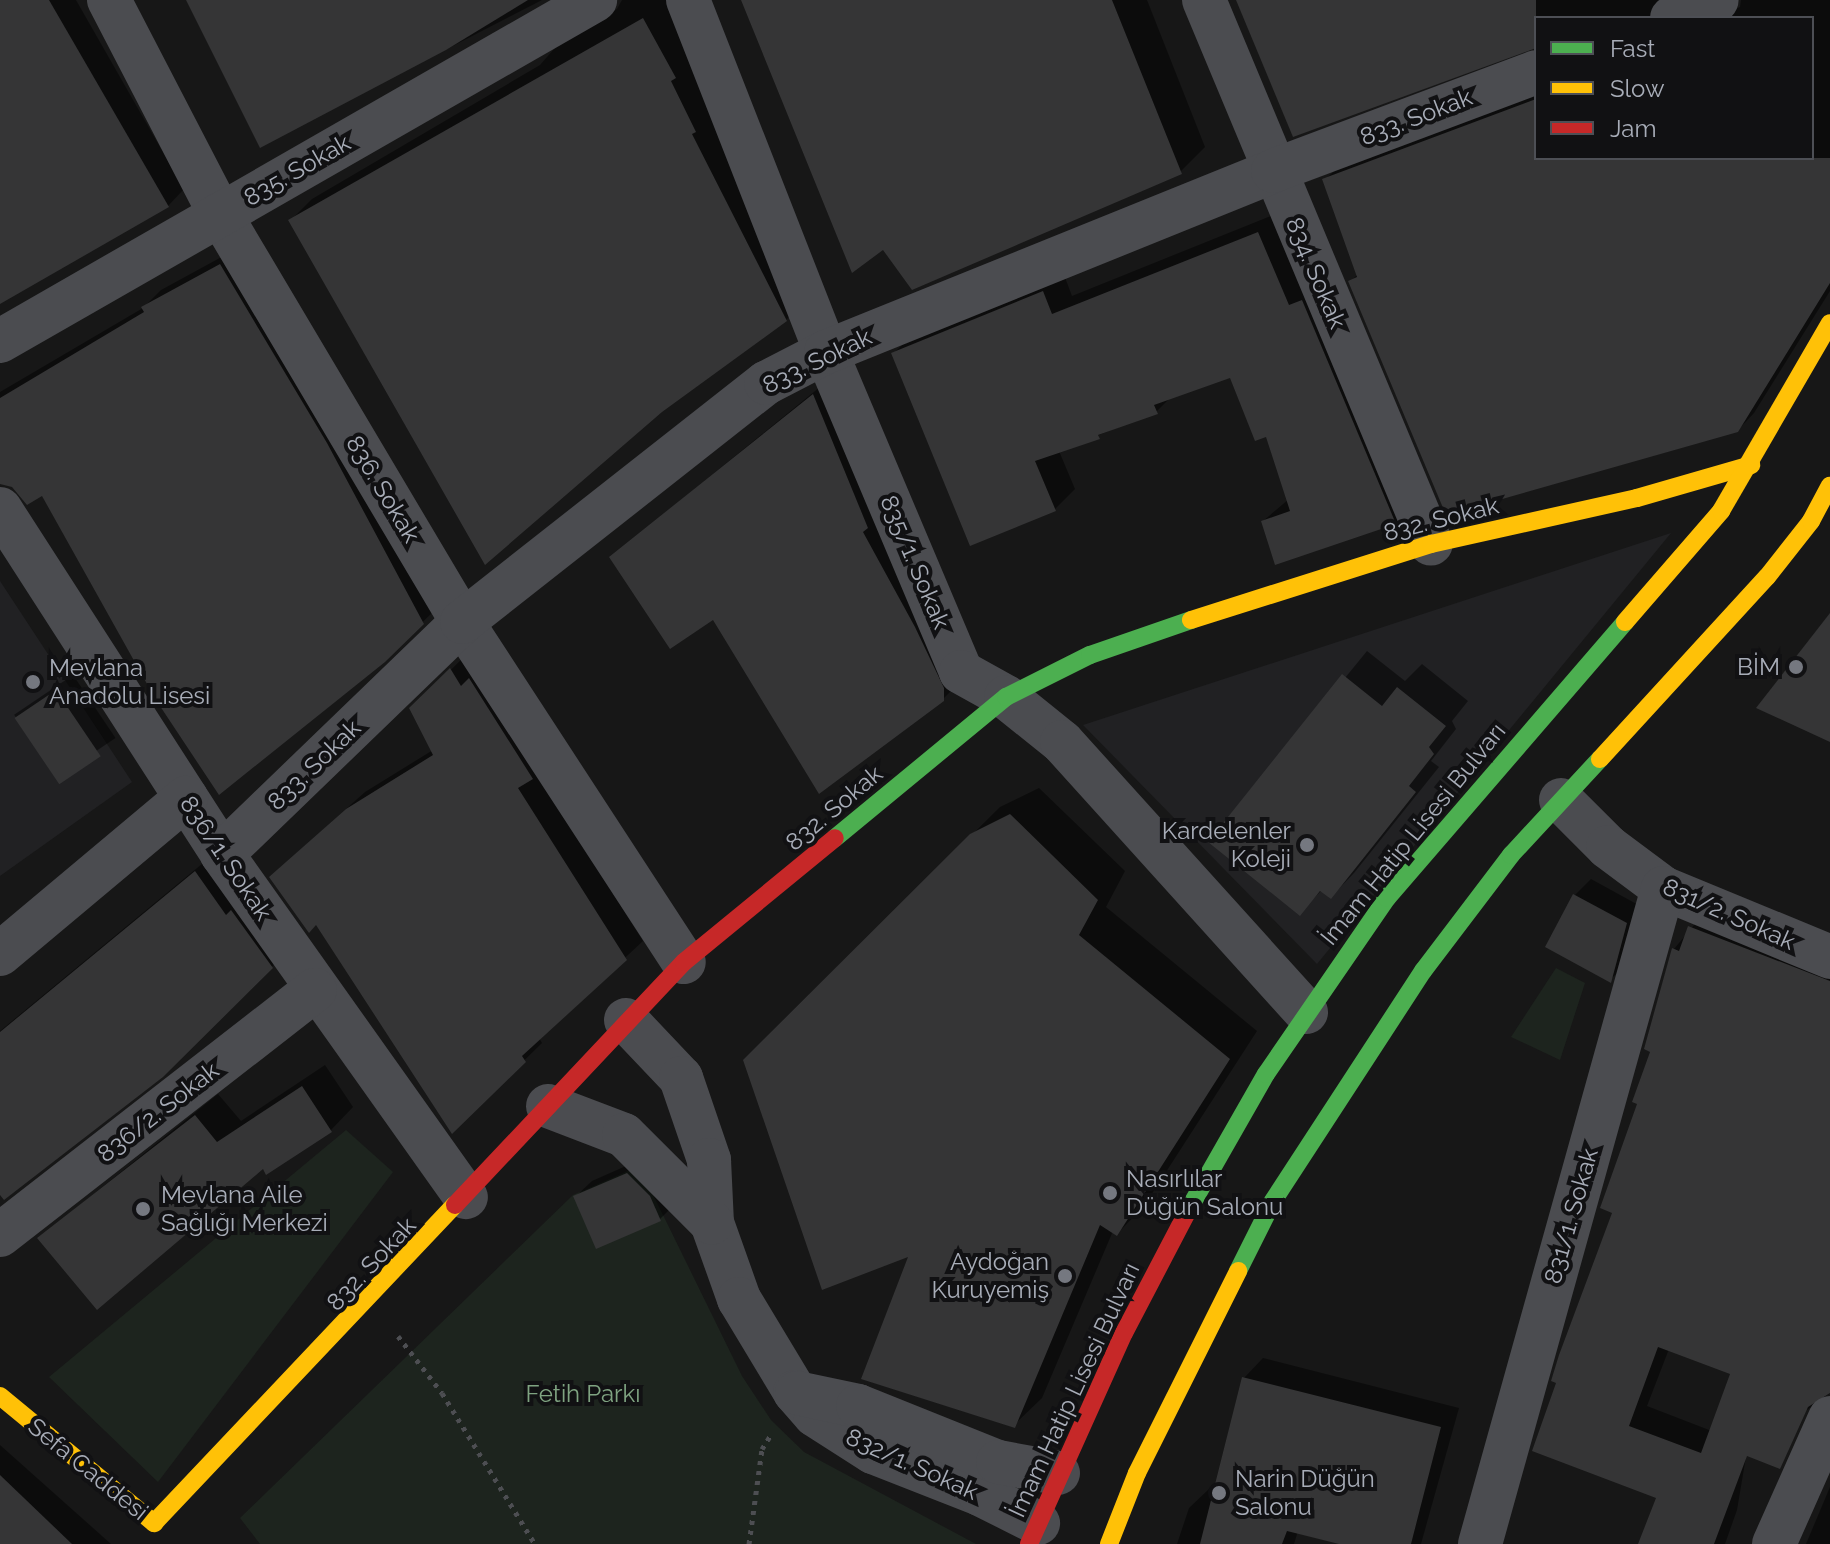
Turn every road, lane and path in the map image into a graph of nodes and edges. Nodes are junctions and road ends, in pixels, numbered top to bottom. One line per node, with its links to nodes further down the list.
1 (109, 0): 9 (street, 836. Sokak)
2 (595, 0): 9 (street, 835. Sokak)
3 (688, 0): 12 (street, 835/1. Sokak)
4 (1204, 0): 8 (street, 834. Sokak)
5 (1717, 0): 6 (street)
6 (1677, 16)
7 (1534, 73): 8 (street, 833. Sokak)
8 (1273, 171): 12 (street, 833. Sokak); 16 (street, 834. Sokak)
9 (220, 214): 11 (street, 835. Sokak); 17 (street, 836. Sokak)
10 (1830, 323): 13 (main road, İmam Hatip Lisesi Bulvarı)
11 (0, 341)
12 (826, 352): 17 (street, 833. Sokak); 18 (street, 835/1. Sokak)
13 (1751, 465): 16 (main road, 832. Sokak); 27 (main road, İmam Hatip Lisesi Bulvarı)
14 (1830, 486): 20 (main road)
15 (0, 509): 19 (street, 836/1. Sokak)
16 (1431, 544): 18 (main road, 832. Sokak)
17 (462, 622): 21 (street, 833. Sokak); 25 (street, 836. Sokak)
18 (1006, 697): 25 (main road, 832. Sokak); 27 (street, 835/1. Sokak)
19 (186, 798): 21 (street, 836/1. Sokak); 23 (street)
20 (1561, 800): 22 (street, 831/2. Sokak); 37 (main road)
21 (222, 854): 26 (street, 836/1. Sokak)
22 (1663, 888): 24 (street, 831/2. Sokak); 45 (street, 831/1. Sokak)
23 (0, 954)
24 (1830, 957)
25 (684, 962): 28 (main road, 832. Sokak)
26 (315, 990): 30 (street, 836/1. Sokak); 32 (street, 836/2. Sokak)
27 (1306, 1012): 38 (main road, İmam Hatip Lisesi Bulvarı)
28 (626, 1020): 29 (main road, 832. Sokak); 31 (street, 832/1. Sokak)
29 (548, 1106): 30 (main road, 832. Sokak); 31 (street, 832/1. Sokak)
30 (466, 1197): 33 (main road, 832. Sokak)
31 (712, 1223): 34 (street, 832/1. Sokak)
32 (0, 1235)
33 (371, 1300): 40 (main road, 832. Sokak); 42 (path)
34 (795, 1392): 38 (street, 832/1. Sokak); 41 (street, 832/1. Sokak); 43 (path)
35 (0, 1396): 40 (main road, Sefa Caddesi)
36 (1830, 1418): 46 (street)
37 (1137, 1473): 39 (main road); 44 (main road)
38 (1069, 1475): 41 (main road, İmam Hatip Lisesi Bulvarı)
39 (1106, 1477)
40 (164, 1534)
41 (1034, 1534)
42 (535, 1544)
43 (749, 1544)
44 (1109, 1544)
45 (1480, 1544)
46 (1774, 1544)

